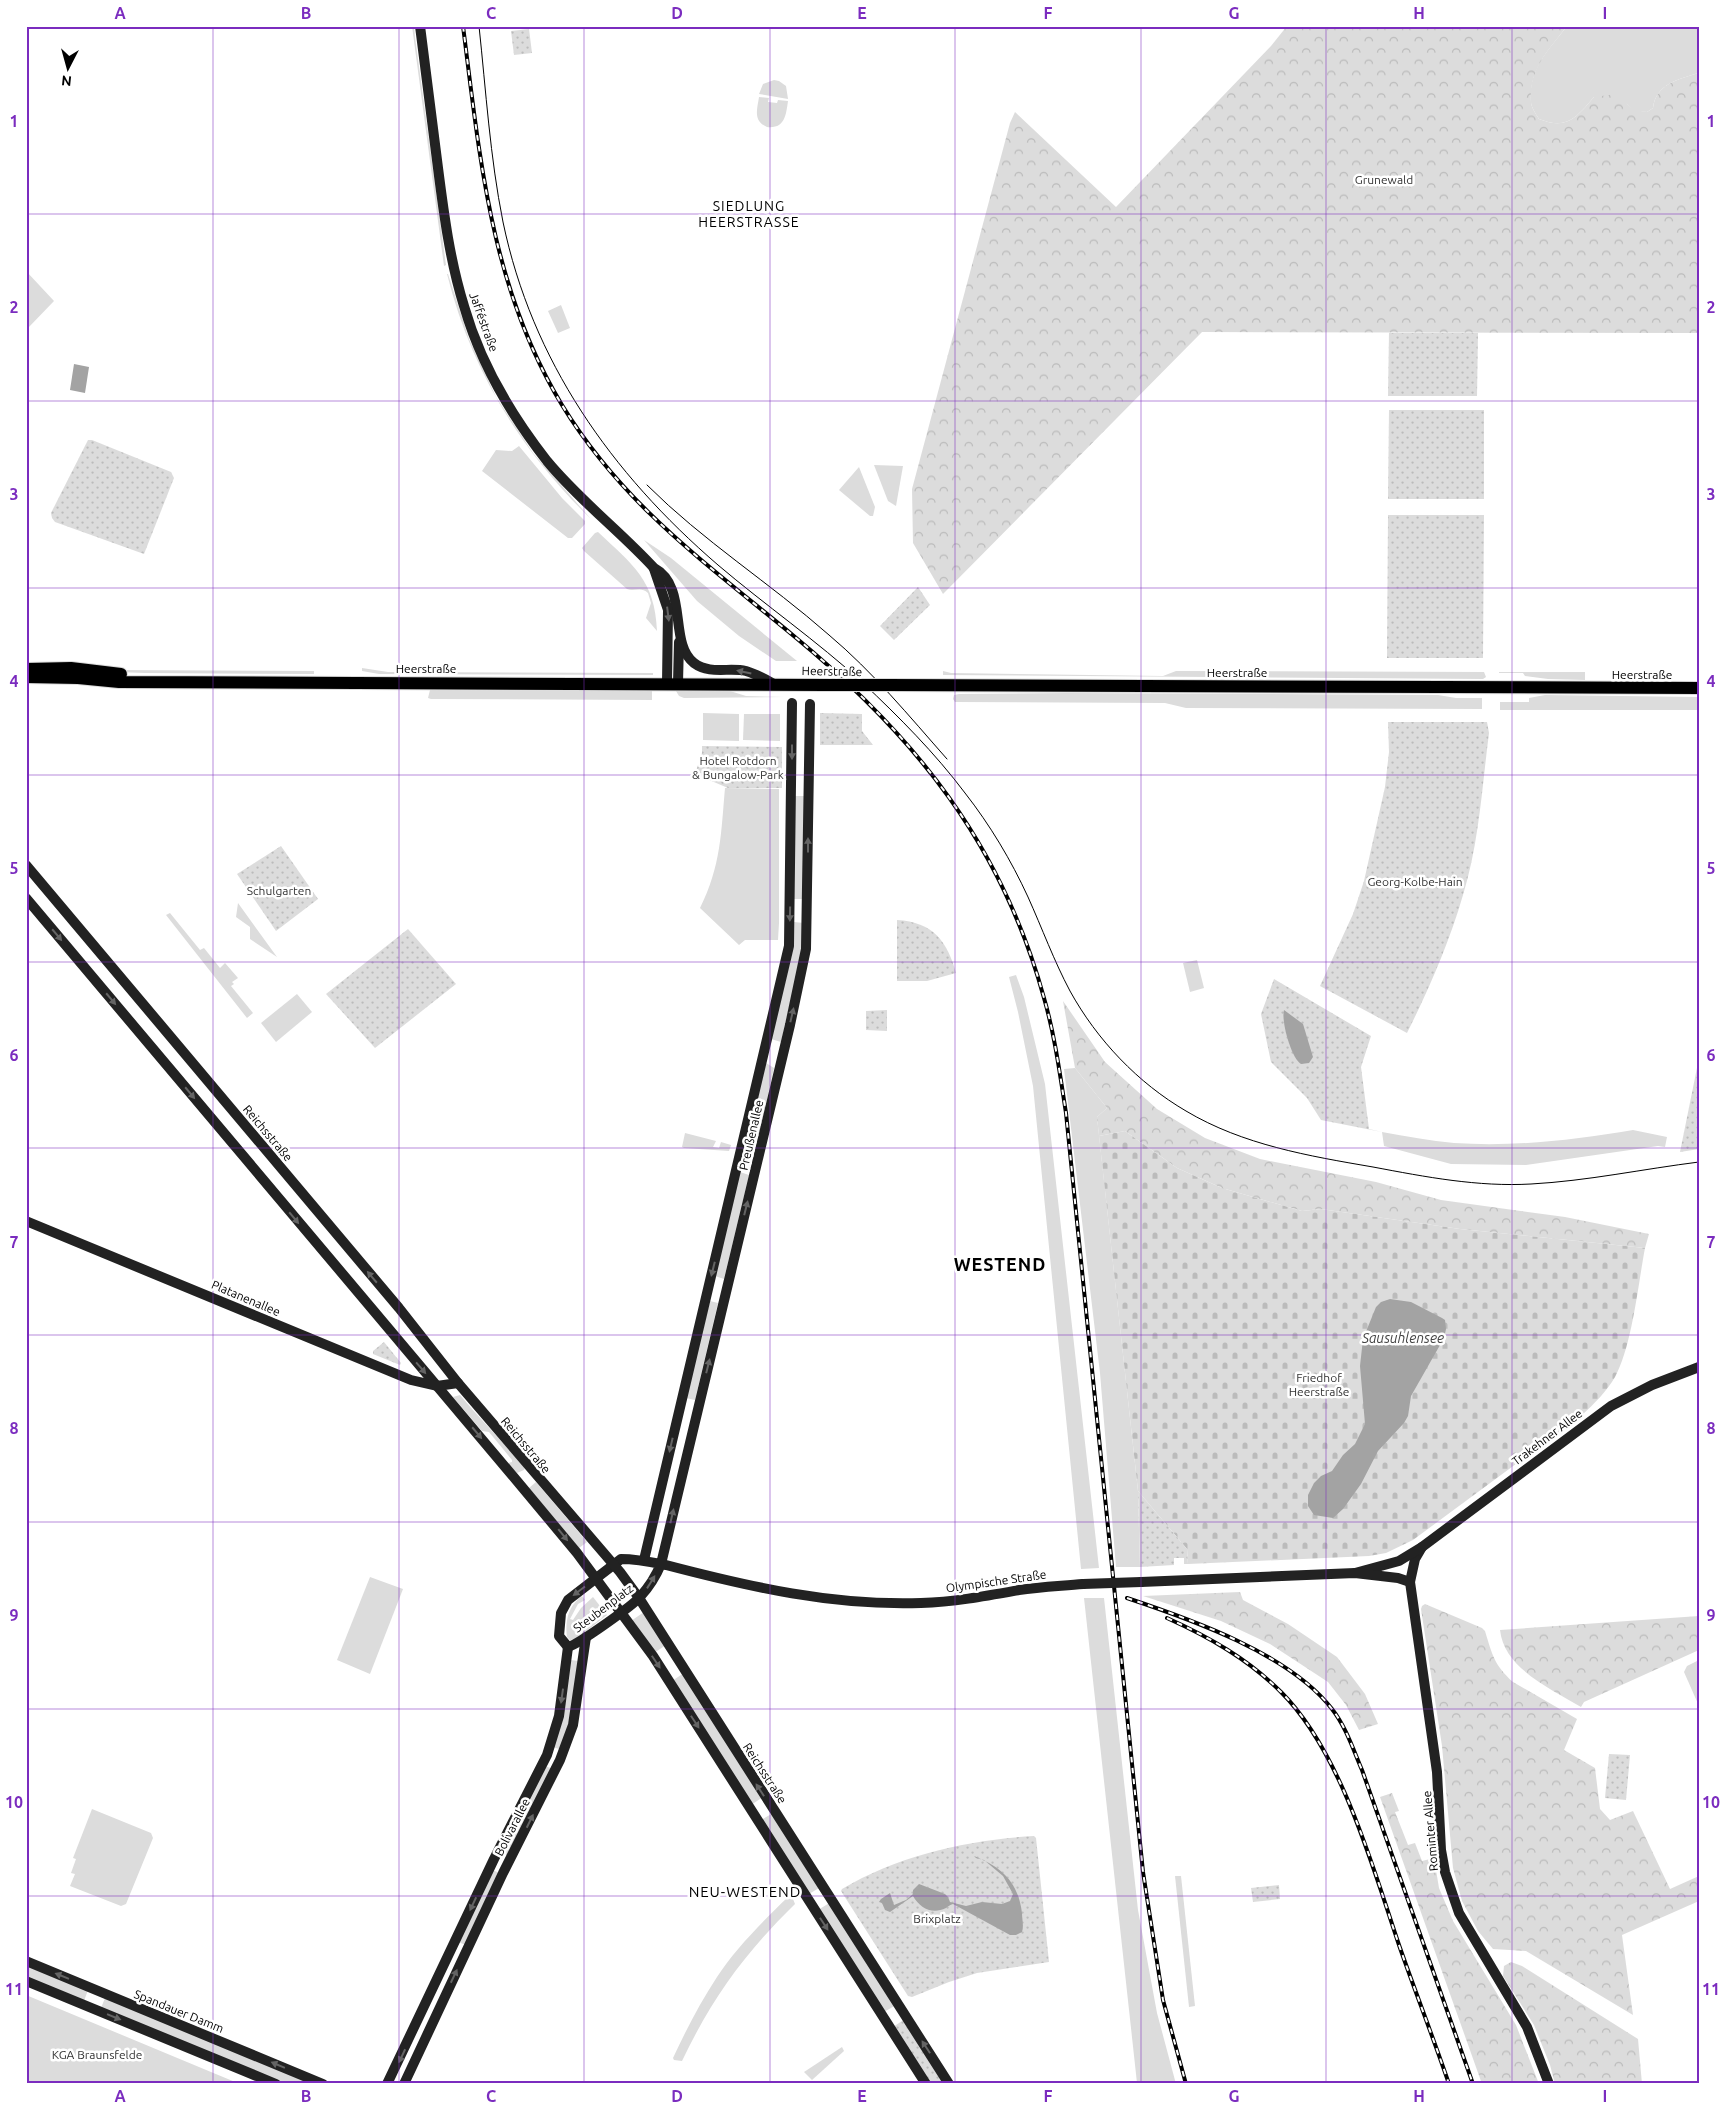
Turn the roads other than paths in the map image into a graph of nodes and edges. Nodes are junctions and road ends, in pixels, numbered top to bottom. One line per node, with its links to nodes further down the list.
1 (420, 26): 2 (main road, Jafféstraße)
2 (654, 568): 3 (main road, Jafféstraße); 6 (main road, Jafféstraße, one-way to 6)
3 (680, 631): 4 (main road, Jafféstraße); 6 (main road, Jafféstraße)
4 (711, 670): 7 (main road, Heerstraße, one-way to 4)
5 (27, 676): 6 (main road, Heerstraße)
6 (673, 683): 7 (main road, Heerstraße)
7 (775, 684): 8 (main road, Heerstraße, bridge)
8 (1699, 688)
9 (792, 703): 18 (main road, Preußenallee, one-way to 18)
10 (810, 704): 20 (main road, Preußenallee, one-way to 10)
11 (26, 865): 15 (main road, Reichsstraße, one-way to 11)
12 (26, 898): 16 (main road, one-way to 16)
13 (26, 1221): 16 (main road, Platanenallee)
14 (1699, 1367): 17 (main road, Trakehner Allee)
15 (458, 1383): 16 (main road, Platanenallee); 19 (main road, Reichsstraße)
16 (437, 1386): 22 (main road, one-way to 22)
17 (1422, 1547): 21 (main road, Olympische Straße); 23 (main road)
18 (644, 1560): 19 (main road, Steubenplatz); 20 (main road, Olympische Straße)
19 (613, 1564): 22 (main road, Steubenplatz); 24 (main road, Reichsstraße)
20 (661, 1564): 21 (main road, Olympische Straße, bridge); 24 (main road, Steubenplatz, one-way to 20)
21 (1355, 1573): 23 (main road, Olympische Straße)
22 (596, 1578): 25 (main road); 27 (main road, Steubenplatz, one-way to 27)
23 (1410, 1582): 40 (main road, Rominter Allee)
24 (639, 1598): 25 (main road, Steubenplatz); 39 (main road, Reichsstraße, one-way to 24)
25 (620, 1612): 26 (main road, Steubenplatz); 38 (main road, one-way to 38)
26 (586, 1637): 27 (main road, Steubenplatz); 31 (main road, Bolivarallee, one-way to 26)
27 (568, 1647): 30 (main road, Bolivarallee, one-way to 30)
28 (26, 1961): 35 (main road, Spandauer Damm, one-way to 28)
29 (26, 1981): 34 (main road, one-way to 34)
30 (420, 2014): 31 (main road); 32 (main road, Bolivarallee)
31 (434, 2020): 33 (main road, Bolivarallee)
32 (411, 2033): 33 (main road); 36 (main road, Bolivarallee, one-way to 36)
33 (424, 2039): 37 (main road, Bolivarallee)
34 (276, 2084)
35 (323, 2084)
36 (388, 2084)
37 (404, 2084)
38 (926, 2084)
39 (949, 2084)
40 (1549, 2084)

